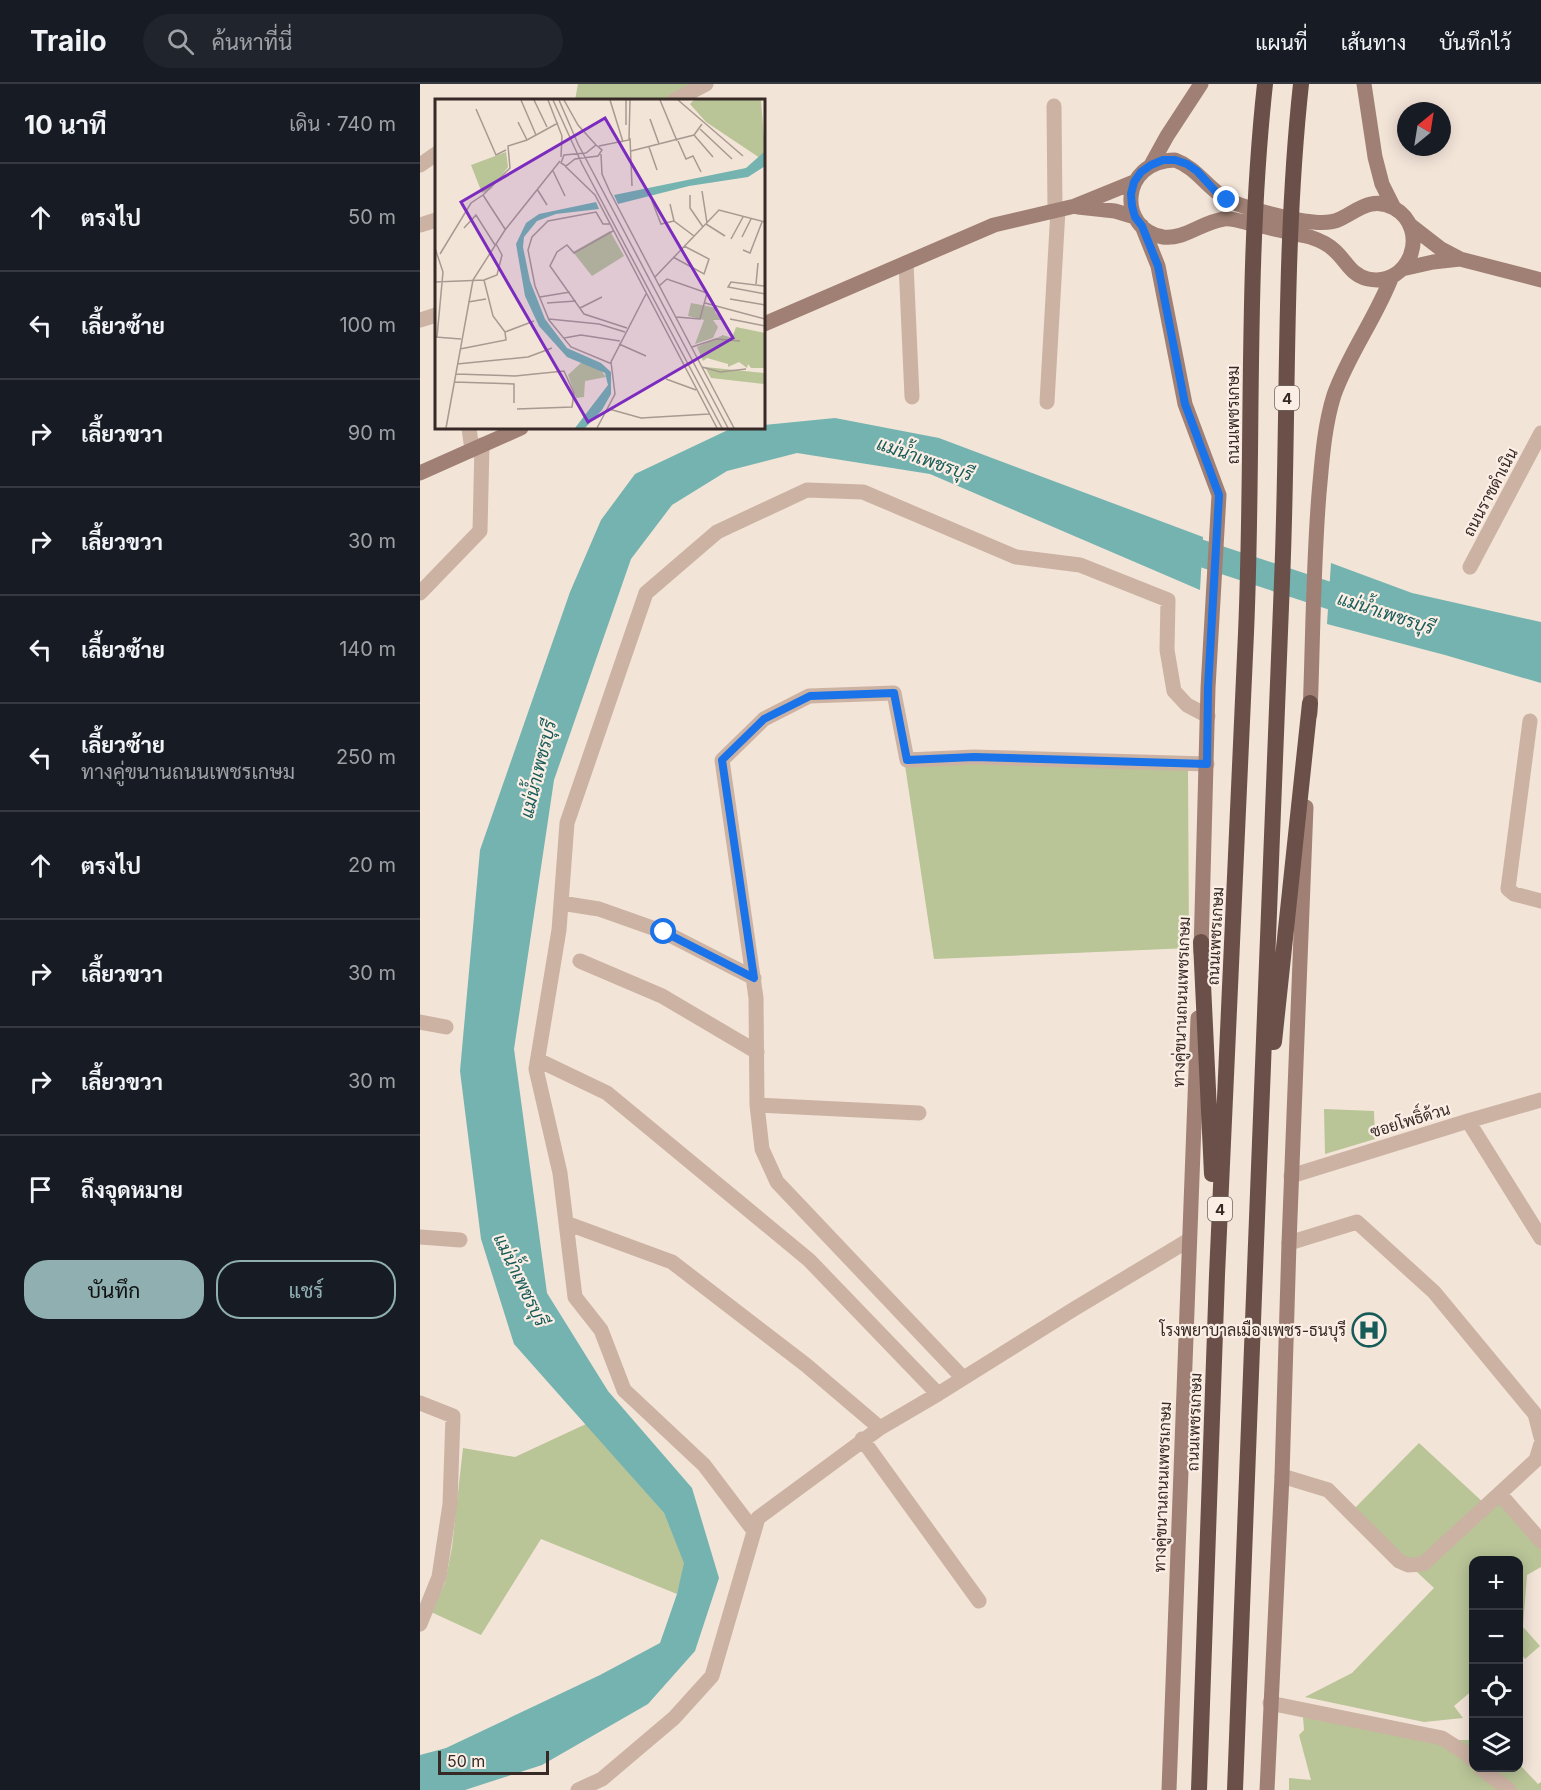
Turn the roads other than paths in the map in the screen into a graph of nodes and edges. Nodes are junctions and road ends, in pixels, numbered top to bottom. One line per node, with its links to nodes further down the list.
1 (706, 84): 6 (street)
2 (1201, 84): 10 (main road)
3 (1265, 84): 60 (highway, ถนนเพชรเกษม / 4)
4 (1301, 84): 53 (highway, 4)
5 (1364, 84): 13 (main road)
6 (677, 99)
7 (1054, 106): 14 (street)
8 (435, 155): 9 (street)
9 (420, 165)
10 (1151, 165): 11 (main road); 13 (main road)
11 (1134, 182): 12 (main road); 16 (main road, ทางคู่ขนานถนนเพชรเกษม)
12 (1076, 206): 14 (main road); 16 (main road)
13 (1394, 208): 18 (main road)
14 (1056, 210): 20 (main road); 27 (street)
15 (435, 220): 17 (street)
16 (1139, 221): 21 (main road); 36 (main road, ทางคู่ขนานถนนเพชรเกษม / 4)
17 (420, 225)
18 (1410, 225): 19 (main road); 21 (main road)
19 (1460, 259): 21 (main road); 22 (main road)
20 (906, 263): 25 (main road); 26 (street)
21 (1397, 273): 35 (main road)
22 (1541, 280)
23 (435, 315): 24 (street)
24 (420, 320)
25 (765, 324)
26 (912, 397)
27 (1047, 402)
28 (469, 429): 31 (street)
29 (519, 429): 31 (main road)
30 (1541, 433): 33 (street, ถนนราชดำเนิน)
31 (477, 448): 32 (main road); 34 (street)
32 (420, 473)
33 (1470, 567)
34 (420, 593)
35 (1310, 703): 52 (main road); 53 (highway)
36 (1208, 716): 38 (main road, ทางคู่ขนานถนนเพชรเกษม / 4); 40 (street)
37 (1530, 721): 39 (street)
38 (1207, 764): 41 (main road, ทางคู่ขนานถนนเพชรเกษม / 4); 43 (street)
39 (1541, 901)
40 (561, 903): 43 (street); 47 (street)
41 (1201, 942): 58 (main road, ทางคู่ขนานถนนเพชรเกษม / 4); 60 (highway)
42 (580, 961): 46 (street)
43 (754, 978): 46 (street)
44 (420, 1022): 45 (street)
45 (446, 1027)
46 (757, 1052): 49 (street)
47 (538, 1060): 54 (street); 62 (street)
48 (1541, 1100): 51 (street, ซอยโพธิ์ด้วน)
49 (757, 1105): 50 (street); 61 (street)
50 (919, 1113)
51 (1468, 1120): 52 (street, ซอยโพธิ์ด้วน); 56 (street)
52 (1291, 1176): 59 (main road)
53 (1259, 1187): 72 (highway, 4)
54 (566, 1223): 64 (street); 70 (street)
55 (420, 1238): 57 (street)
56 (1541, 1238)
57 (460, 1240)
58 (1189, 1240): 61 (street); 79 (main road, ทางคู่ขนานถนนเพชรเกษม / 4)
59 (1288, 1243): 65 (street); 68 (main road)
60 (1217, 1277): 80 (highway, ถนนเพชรเกษม / 4)
61 (963, 1378): 62 (street)
62 (938, 1394): 64 (street)
63 (420, 1403): 74 (street)
64 (880, 1428): 66 (street)
65 (1541, 1437)
66 (862, 1439): 70 (street); 73 (street)
67 (1541, 1444): 69 (street)
68 (1282, 1476): 69 (street); 75 (main road)
69 (1500, 1494): 71 (street)
70 (754, 1531): 78 (street)
71 (1541, 1541)
72 (1244, 1574): 81 (highway, 4); 82 (highway)
73 (980, 1601)
74 (420, 1624)
75 (1270, 1703): 76 (street); 83 (main road)
76 (1469, 1757)
77 (1487, 1772): 84 (street)
78 (583, 1789)
79 (1169, 1790)
80 (1197, 1790)
81 (1235, 1790)
82 (1246, 1790)
83 (1267, 1790)
84 (1509, 1790)

